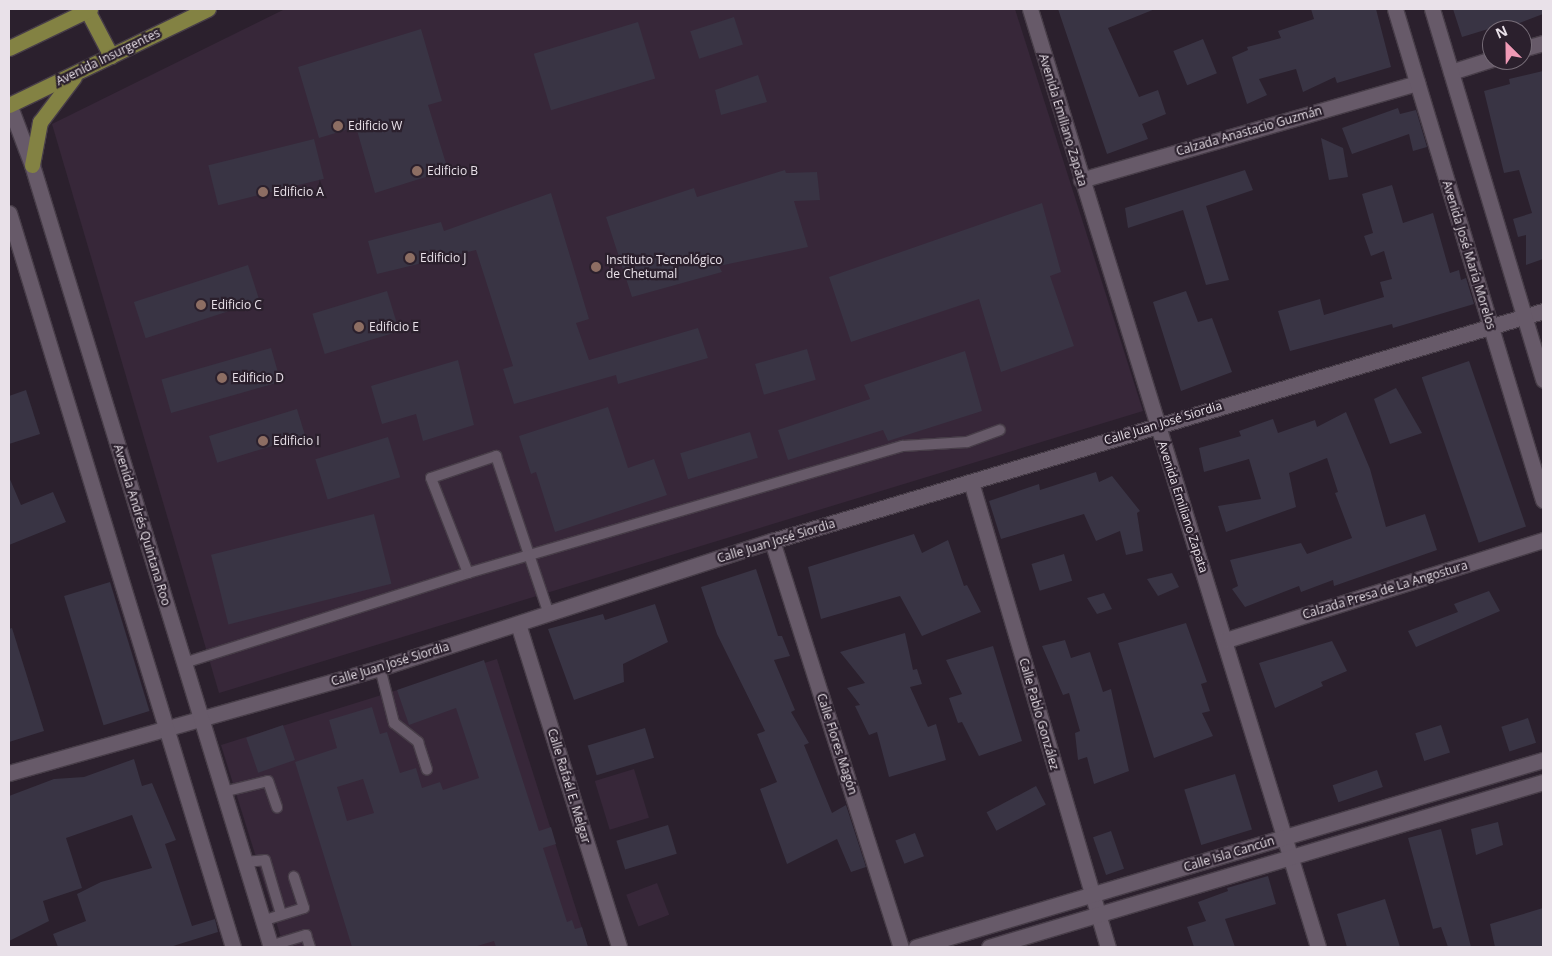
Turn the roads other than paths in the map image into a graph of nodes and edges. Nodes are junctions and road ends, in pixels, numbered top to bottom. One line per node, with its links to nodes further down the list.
1 (88, 9): 6 (main road); 7 (main road)
2 (208, 9): 7 (main road, Avenida Insurgentes)
3 (1030, 9): 14 (street, Avenida Emiliano Zapata)
4 (1394, 9): 11 (street, Avenida José María Morelos)
5 (1432, 9): 10 (street)
6 (9, 48)
7 (111, 56): 9 (main road, Avenida Insurgentes)
8 (1482, 62): 10 (street)
9 (82, 69): 12 (main road, Avenida Insurgentes); 13 (main road)
10 (1451, 72): 17 (street)
11 (1417, 83): 14 (street, Calzada Anastacio Guzmán); 18 (street, Avenida José María Morelos)
12 (9, 105): 13 (street, Avenida Andrés Quintana Roo)
13 (32, 165): 31 (street, Avenida Andrés Quintana Roo)
14 (1081, 180): 20 (street, Avenida Emiliano Zapata)
15 (9, 213): 34 (street)
16 (1543, 311): 17 (street, Calle Juan José Siordia)
17 (1524, 317): 18 (street, Calle Juan José Siordia); 19 (street)
18 (1490, 325): 20 (street, Calle Juan José Siordia); 23 (street, Avenida José María Morelos)
19 (1543, 380)
20 (1157, 425): 22 (street, Calle Juan José Siordia); 30 (street, Avenida Emiliano Zapata)
21 (1000, 430): 26 (lane)
22 (971, 482): 25 (street, Calle Juan José Siordia); 45 (street, Calle Pablo González)
23 (1543, 500)
24 (1543, 540): 30 (street, Calzada Presa de La Angostura)
25 (772, 541): 28 (street, Calle Juan José Siordia); 53 (street, Calle Flores Magón)
26 (530, 555): 27 (lane); 27 (lane); 28 (lane)
27 (468, 573): 31 (lane)
28 (549, 614): 29 (street, Calle Juan José Siordia)
29 (518, 624): 32 (street, Calle Juan José Siordia); 52 (street, Calle Rafaél E. Melgar)
30 (1226, 640): 41 (street, Avenida Emiliano Zapata)
31 (184, 663): 33 (street, Avenida Andrés Quintana Roo)
32 (380, 668): 33 (street, Calle Juan José Siordia); 36 (lane)
33 (201, 720): 34 (street, Calle Juan José Siordia); 39 (street, Avenida Andrés Quintana Roo)
34 (167, 731): 37 (street, Calle Juan José Siordia); 49 (street)
35 (1543, 760): 41 (street, Calle Isla Cancún)
36 (427, 770)
37 (9, 773)
38 (1543, 782): 42 (street, Calle Isla Cancún)
39 (223, 792): 40 (lane); 43 (street, Avenida Andrés Quintana Roo)
40 (276, 807)
41 (1283, 838): 42 (street, Avenida Emiliano Zapata); 45 (street, Calle Isla Cancún)
42 (1288, 858): 47 (street, Calle Isla Cancún); 57 (street, Avenida Emiliano Zapata)
43 (244, 862): 46 (lane); 48 (street, Avenida Andrés Quintana Roo)
44 (294, 877): 46 (lane)
45 (1092, 895): 47 (street, Calle Pablo González); 54 (street, Calle Isla Cancún)
46 (281, 914): 48 (lane)
47 (1098, 915): 55 (street, Calle Isla Cancún); 56 (street, Calle Pablo González)
48 (262, 921): 50 (street, Avenida Andrés Quintana Roo)
49 (233, 947)
50 (270, 947): 51 (lane)
51 (310, 947)
52 (619, 947)
53 (901, 947)
54 (916, 947)
55 (989, 947)
56 (1108, 947)
57 (1318, 947)

